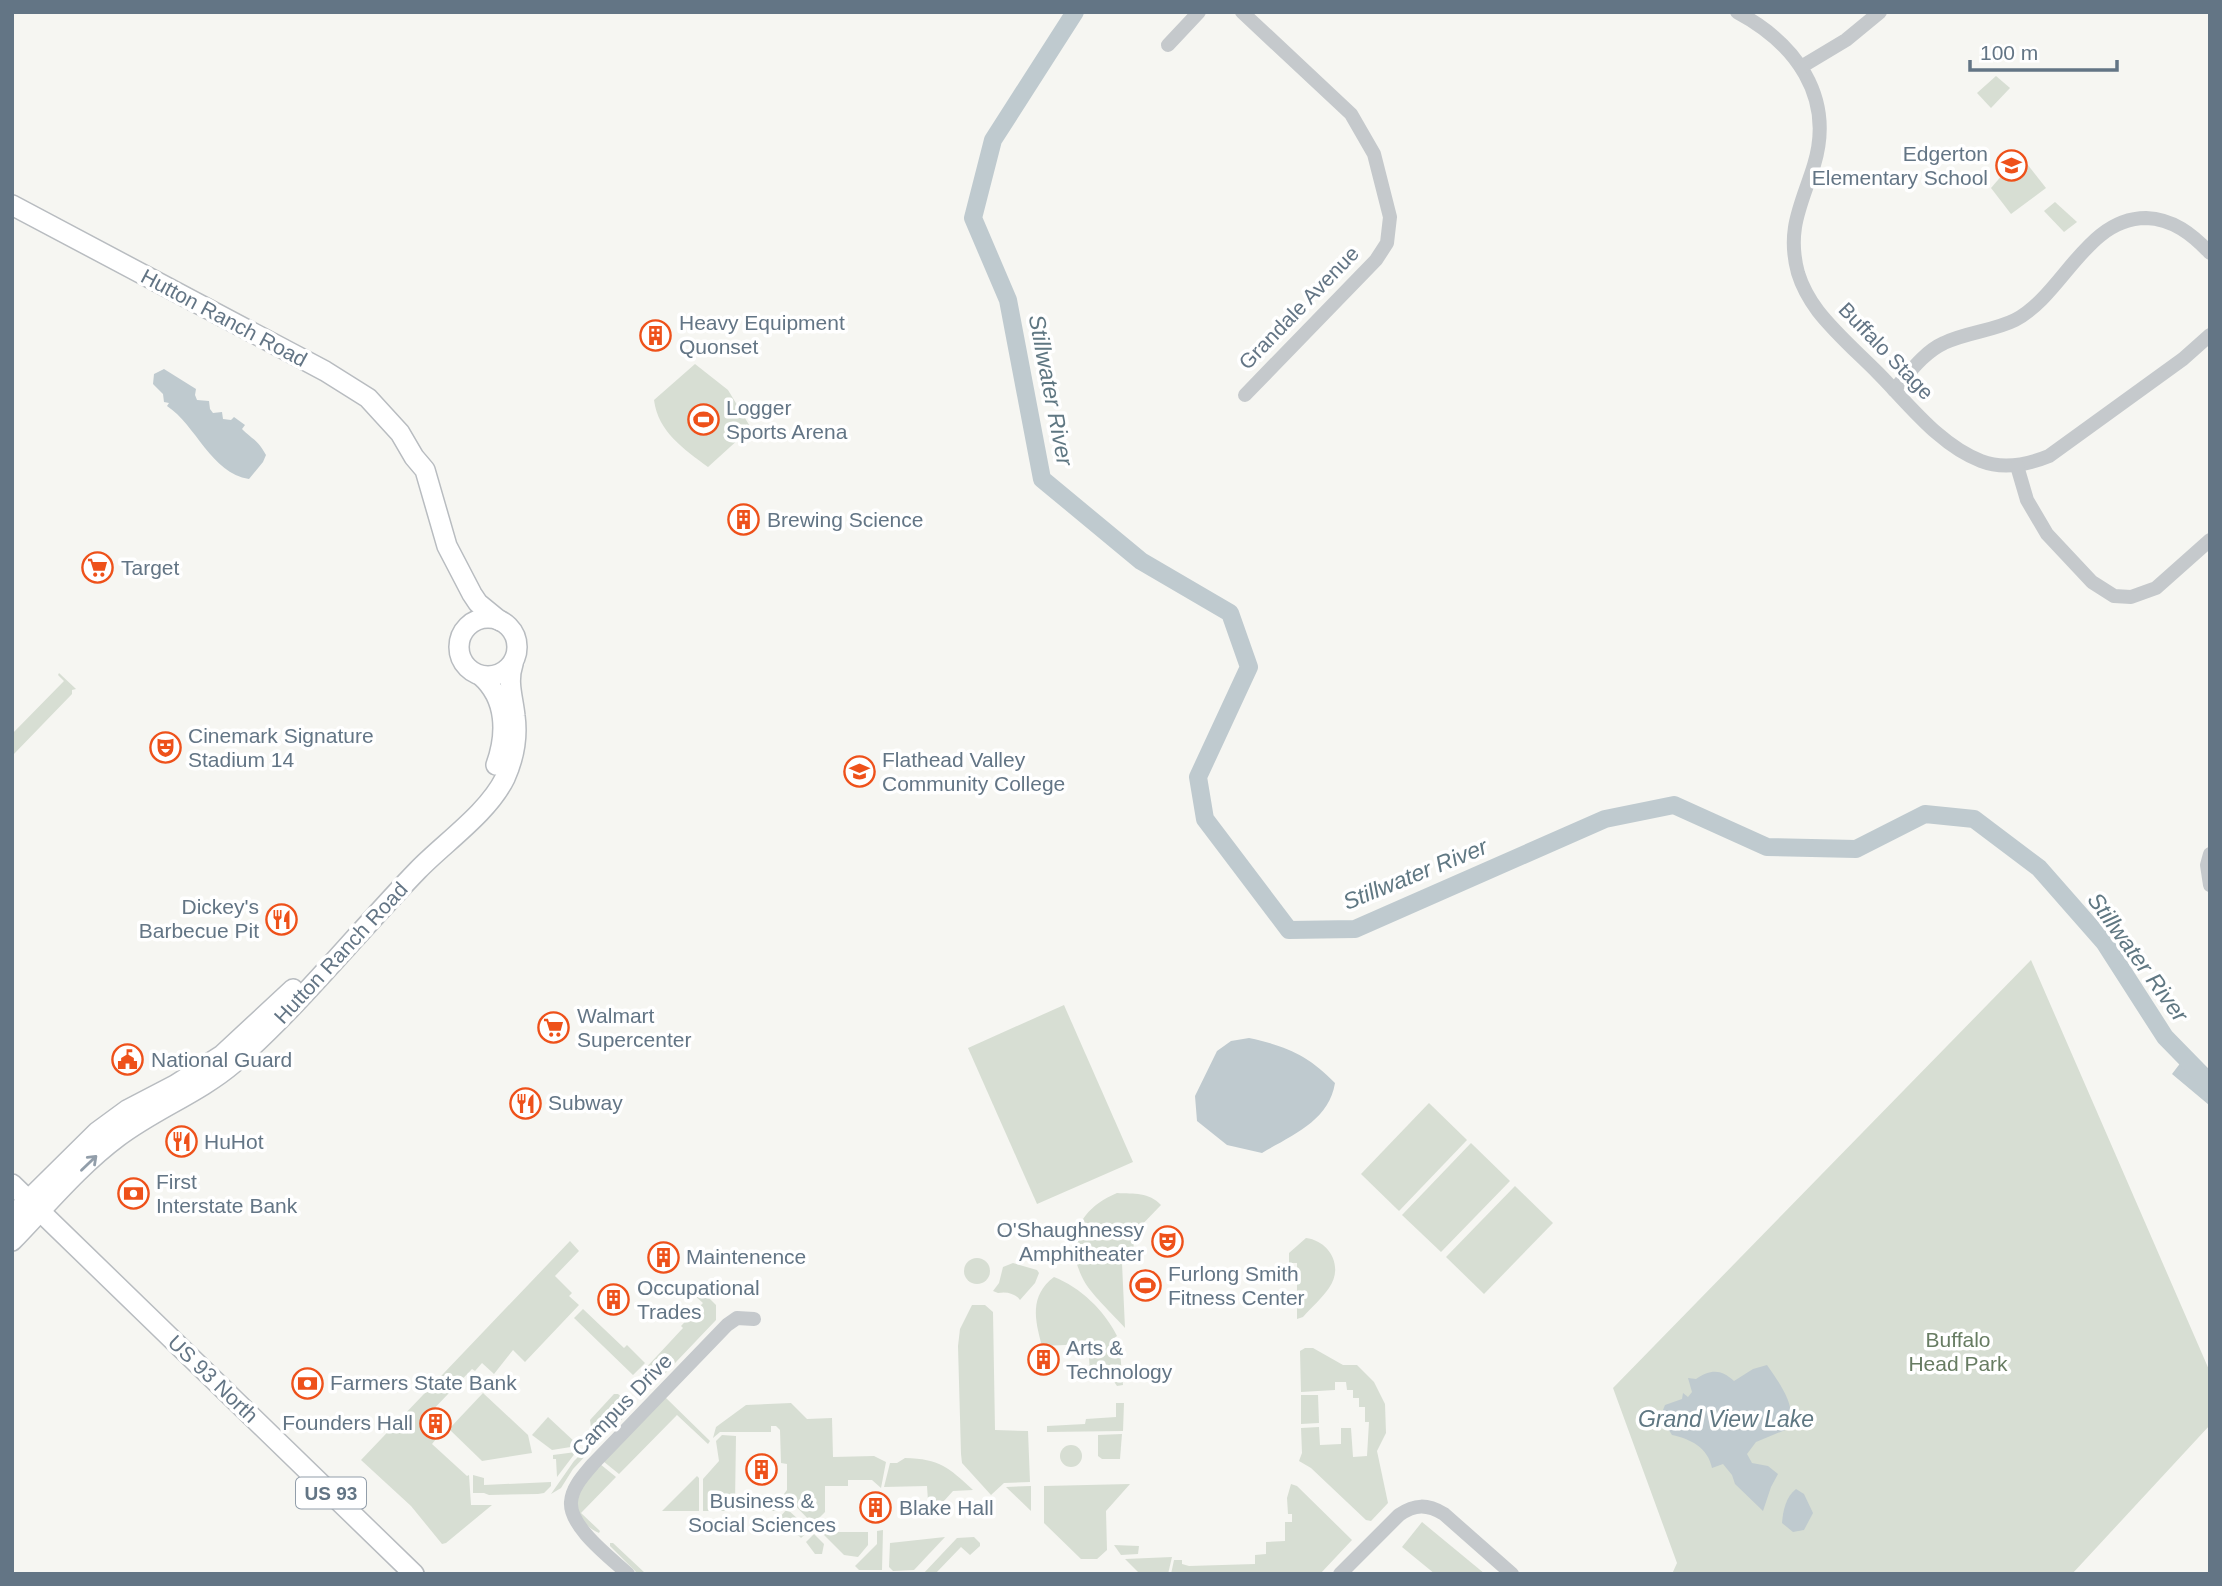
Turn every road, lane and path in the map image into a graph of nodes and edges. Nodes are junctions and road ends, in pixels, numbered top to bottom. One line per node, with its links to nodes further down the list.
1 (1199, 12): 5 (street)
2 (1242, 12): 11 (street, Grandale Avenue)
3 (1737, 12): 6 (street, Buffalo Stage)
4 (1880, 12): 6 (street)
5 (1168, 44)
6 (1801, 67): 10 (street, Buffalo Stage)
7 (12, 205): 12 (main road, Hutton Ranch Road)
8 (2210, 253): 10 (street)
9 (2210, 335): 13 (street, Buffalo Stage)
10 (1894, 390): 13 (street, Buffalo Stage)
11 (1245, 395)
12 (414, 457): 15 (main road, Hutton Ranch Road); 16 (main road, Hutton Ranch Road)
13 (2017, 466): 14 (street)
14 (2210, 540)
15 (500, 621): 16 (main road); 17 (main road)
16 (464, 631): 18 (main road)
17 (513, 664): 18 (main road); 22 (main road, Hutton Ranch Road, one-way to 17)
18 (481, 676): 22 (main road, Hutton Ranch Road)
19 (2210, 854): 20 (street)
20 (2210, 885)
21 (12, 1184): 22 (main road, US 93 North / US 93)
22 (35, 1206): 23 (main road); 24 (main road); 26 (main road, US 93 North / US 93)
23 (12, 1216)
24 (12, 1241)
25 (754, 1319): 27 (street, Campus Drive)
26 (414, 1574)
27 (628, 1574)
28 (1340, 1574): 29 (street)
29 (1512, 1574)

